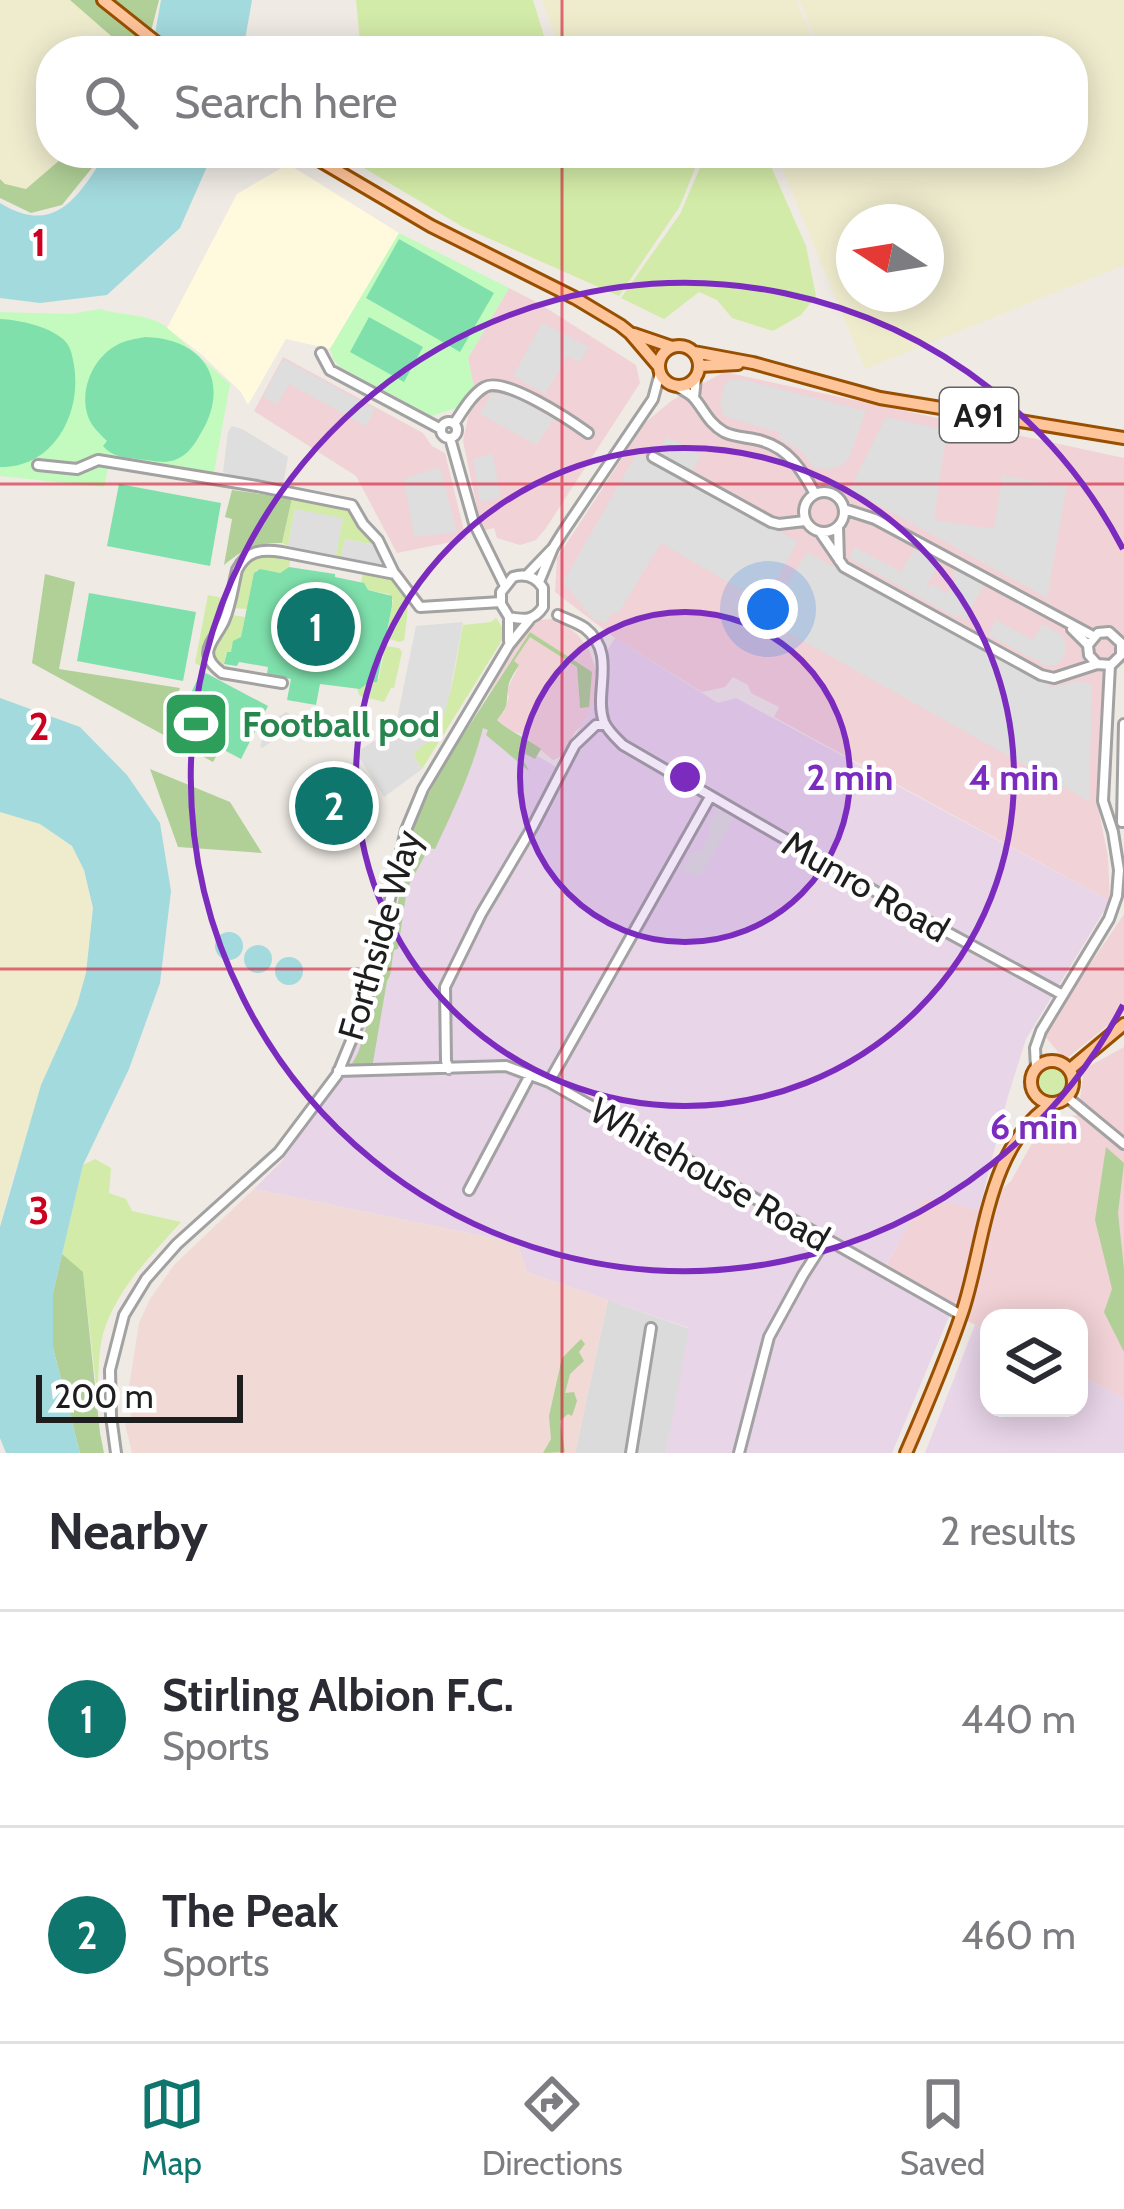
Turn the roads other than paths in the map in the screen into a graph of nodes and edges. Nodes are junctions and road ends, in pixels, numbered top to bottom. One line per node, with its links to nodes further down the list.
1 (103, 0): 2 (main road)
2 (147, 36)
3 (332, 168): 4 (main road, A91)
4 (630, 333): 5 (main road, A91); 9 (main road, A91)
5 (672, 347): 6 (main road, A91); 9 (main road)
6 (694, 352): 8 (main road, A91); 10 (main road)
7 (321, 353): 15 (street)
8 (754, 363): 10 (main road, A91); 18 (main road, A91)
9 (660, 370): 11 (main road, A91); 13 (street)
10 (698, 372): 11 (main road, A91); 12 (street)
11 (674, 386): 12 (street); 13 (street)
12 (694, 397): 21 (street)
13 (652, 399): 27 (street)
14 (454, 424): 15 (street); 16 (street); 17 (street)
15 (441, 429): 17 (street)
16 (588, 433)
17 (450, 438): 32 (street)
18 (1124, 438)
19 (653, 458): 25 (street)
20 (38, 465): 29 (street)
21 (801, 469): 22 (street); 23 (street)
22 (814, 494): 23 (street); 24 (street)
23 (805, 505): 25 (street)
24 (842, 518): 26 (street); 28 (street); 40 (street)
25 (805, 521): 26 (street)
26 (820, 532): 28 (street)
27 (553, 548): 30 (street); 31 (street)
28 (839, 561): 43 (street)
29 (395, 574): 34 (street); 44 (street)
30 (526, 575): 31 (street); 32 (street)
31 (539, 582): 33 (street)
32 (504, 584): 34 (street)
33 (545, 599): 35 (street); 36 (street)
34 (500, 602): 37 (street)
35 (541, 611): 36 (street); 38 (street)
36 (558, 615): 46 (street)
37 (509, 616): 38 (street); 39 (street)
38 (530, 619): 39 (street, Forthside Way)
39 (509, 645): 57 (street, Forthside Way)
40 (1090, 645): 41 (street); 42 (street); 43 (street)
41 (1097, 664): 42 (street); 43 (street)
42 (1109, 665): 47 (street)
43 (1070, 671)
44 (282, 683)
45 (1124, 724): 48 (street)
46 (605, 725): 49 (street, Munro Road); 54 (street)
47 (1103, 790): 48 (street); 51 (street)
48 (1122, 790): 50 (street)
49 (710, 796): 52 (street, Munro Road); 59 (street)
50 (1122, 822)
51 (1120, 896): 52 (street)
52 (1061, 994): 55 (street)
53 (1124, 1024): 56 (main road)
54 (449, 1069): 57 (street, Whitehouse Road); 58 (street, Whitehouse Road)
55 (1036, 1069): 56 (main road); 60 (main road)
56 (1069, 1070): 61 (main road)
57 (338, 1071): 69 (street, Forthside Way)
58 (530, 1075): 59 (street, Whitehouse Road); 65 (street)
59 (549, 1082): 66 (street, Whitehouse Road)
60 (1034, 1093): 62 (main road); 63 (main road)
61 (1067, 1097): 62 (main road); 64 (street)
62 (1053, 1103): 63 (main road)
63 (1036, 1114): 67 (main road)
64 (1124, 1144)
65 (469, 1190)
66 (829, 1242): 67 (street, Whitehouse Road); 71 (street)
67 (961, 1316): 72 (main road)
68 (651, 1328): 70 (street)
69 (116, 1453)
70 (631, 1453)
71 (739, 1453)
72 (907, 1453)

